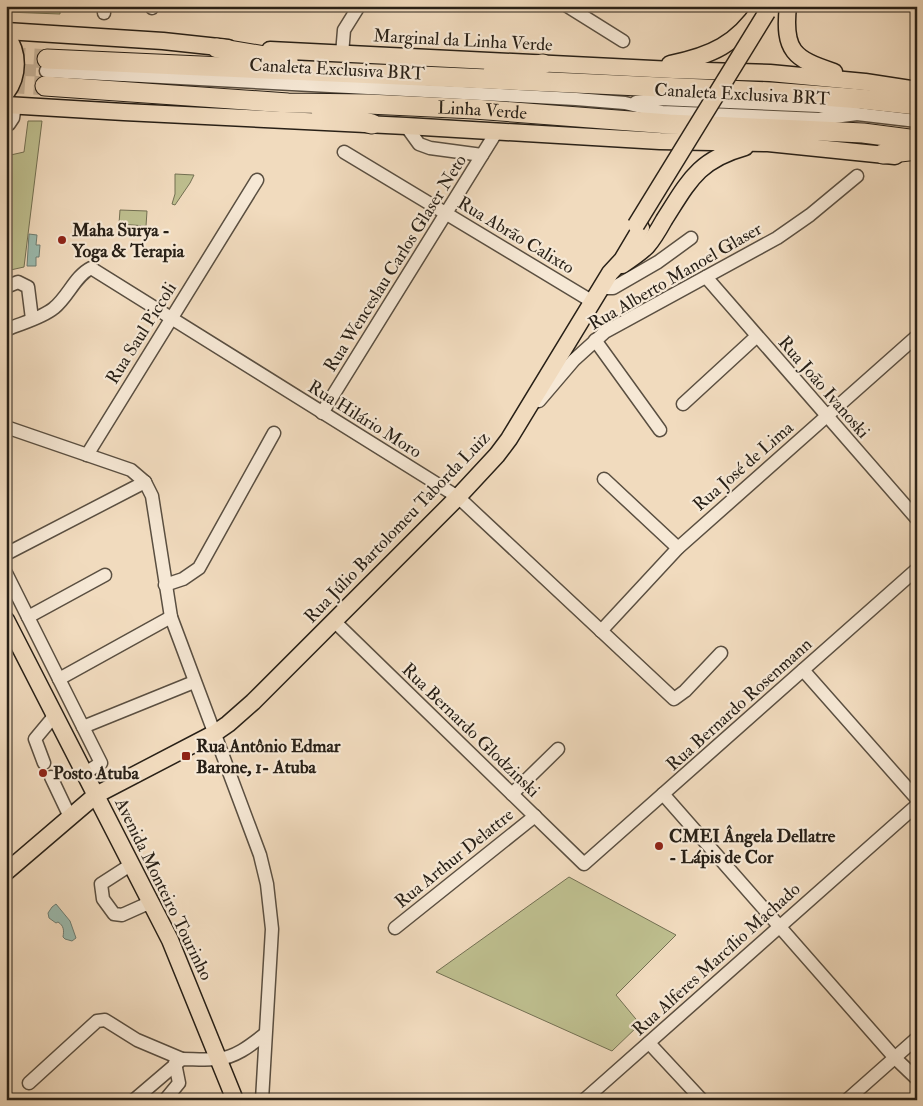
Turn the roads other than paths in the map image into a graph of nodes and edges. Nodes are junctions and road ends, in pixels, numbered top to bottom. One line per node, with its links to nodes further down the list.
1 (359, 6): 9 (street)
2 (788, 6): 15 (main road)
3 (571, 7): 7 (street)
4 (770, 9): 11 (main road); 36 (main road, Rua Júlio Bartolomeu Taborda Luiz)
5 (6, 31): 8 (main road, Marginal da Linha Verde)
6 (6, 35): 17 (main road)
7 (622, 41)
8 (217, 48): 9 (main road, Marginal da Linha Verde); 13 (highway)
9 (342, 54): 10 (main road, Marginal da Linha Verde)
10 (543, 64): 11 (main road, Marginal da Linha Verde); 14 (highway)
11 (649, 68): 15 (main road, Marginal da Linha Verde)
12 (46, 72): 13 (highway, Linha Verde); 18 (highway, Linha Verde); 20 (street, Canaleta Exclusiva BRT)
13 (363, 73): 14 (highway, Linha Verde)
14 (456, 78): 19 (highway, Linha Verde)
15 (865, 82): 16 (main road, Marginal da Linha Verde)
16 (917, 90)
17 (9, 101): 21 (street); 22 (main road)
18 (288, 103): 22 (highway); 25 (highway, Linha Verde)
19 (917, 105)
20 (917, 121)
21 (6, 124)
22 (372, 124): 23 (main road)
23 (406, 126): 24 (main road); 30 (street)
24 (497, 131): 26 (main road); 30 (street, Rua Wenceslau Carlos Glaser Neto)
25 (917, 140)
26 (768, 143): 29 (main road); 36 (main road)
27 (917, 150): 29 (highway)
28 (344, 152): 34 (street, Rua Abrão Calixto)
29 (883, 154): 31 (main road)
30 (482, 155): 34 (street, Rua Wenceslau Carlos Glaser Neto)
31 (917, 158)
32 (857, 176): 37 (street, Rua Alberto Manoel Glaser)
33 (257, 180): 41 (street, Rua Saul Piccoli)
34 (446, 213): 39 (street, Rua Abrão Calixto); 47 (street, Rua Wenceslau Carlos Glaser Neto)
35 (691, 238): 39 (street)
36 (610, 273): 39 (main road, Rua Júlio Bartolomeu Taborda Luiz)
37 (706, 277): 43 (street, Rua João Ivanoski); 45 (street, Rua Alberto Manoel Glaser)
38 (6, 287): 40 (street)
39 (597, 295): 49 (main road, Rua Júlio Bartolomeu Taborda Luiz)
40 (32, 319): 41 (street, Rua Hilário Moro); 42 (street)
41 (171, 319): 47 (street, Rua Hilário Moro); 53 (street, Rua Saul Piccoli)
42 (8, 330)
43 (757, 336): 46 (street); 48 (street, Rua João Ivanoski)
44 (917, 336): 48 (street, Rua José de Lima)
45 (596, 340): 49 (street, Rua Alberto Manoel Glaser); 51 (street)
46 (683, 404)
47 (322, 413): 56 (street, Rua Hilário Moro)
48 (827, 416): 57 (street, Rua João Ivanoski); 58 (street, Rua José de Lima)
49 (522, 420): 56 (main road, Rua Júlio Bartolomeu Taborda Luiz)
50 (6, 427): 53 (street)
51 (660, 430)
52 (274, 433): 63 (street)
53 (87, 455): 55 (street)
54 (604, 479): 58 (street)
55 (145, 482): 59 (street); 63 (street)
56 (458, 497): 67 (main road, Rua Júlio Bartolomeu Taborda Luiz); 68 (street, Rua Hilário Moro)
57 (917, 519)
58 (678, 548): 68 (street, Rua José de Lima)
59 (6, 554)
60 (917, 569): 70 (street, Rua Bernardo Rosenmann)
61 (6, 573): 64 (street)
62 (105, 576): 64 (street)
63 (165, 586): 65 (street)
64 (28, 617): 71 (street)
65 (171, 617): 71 (street); 72 (street)
66 (6, 620): 73 (main road, Avenida Monteiro Tourinho)
67 (334, 622): 75 (main road, Rua Júlio Bartolomeu Taborda Luiz); 80 (street, Rua Bernardo Glodzinski)
68 (601, 631): 69 (street, Rua Hilário Moro)
69 (720, 653)
70 (803, 670): 81 (street, Rua Bernardo Rosenmann); 83 (street)
71 (59, 679): 74 (street)
72 (194, 682): 74 (street); 75 (street)
73 (55, 715): 77 (street); 78 (main road, Avenida Monteiro Tourinho)
74 (83, 727): 78 (street)
75 (215, 733): 82 (main road, Rua Júlio Bartolomeu Taborda Luiz); 93 (street)
76 (558, 749): 80 (street)
77 (44, 763)
78 (85, 773): 82 (main road, Avenida Monteiro Tourinho)
79 (51, 777): 86 (street)
80 (512, 794): 85 (street, Rua Bernardo Glodzinski)
81 (663, 794): 88 (street, Rua Bernardo Rosenmann); 91 (street)
82 (96, 795): 86 (main road, Rua Júlio Bartolomeu Taborda Luiz); 87 (main road, Avenida Monteiro Tourinho)
83 (917, 799)
84 (917, 806): 91 (street, Rua Alferes Marcílio Machado)
85 (535, 816): 88 (street, Rua Bernardo Glodzinski); 92 (street, Rua Arthur Delattre)
86 (70, 817): 89 (main road, Rua Júlio Bartolomeu Taborda Luiz)
87 (132, 864): 90 (main road, Avenida Monteiro Tourinho); 90 (street)
88 (584, 864)
89 (6, 872)
90 (151, 902): 97 (main road, Avenida Monteiro Tourinho)
91 (780, 927): 95 (street, Rua Alferes Marcílio Machado); 96 (street)
92 (395, 928)
93 (265, 1034): 97 (street); 104 (street)
94 (917, 1038): 96 (street)
95 (649, 1043): 105 (street, Rua Alferes Marcílio Machado); 106 (street)
96 (895, 1058): 99 (street); 107 (street)
97 (218, 1059): 98 (street); 103 (main road, Avenida Monteiro Tourinho)
98 (179, 1061): 100 (street); 101 (street); 102 (street)
99 (917, 1079)
100 (29, 1083)
101 (134, 1100)
102 (165, 1100)
103 (234, 1100)
104 (262, 1100)
105 (584, 1100)
106 (702, 1100)
107 (847, 1100)

